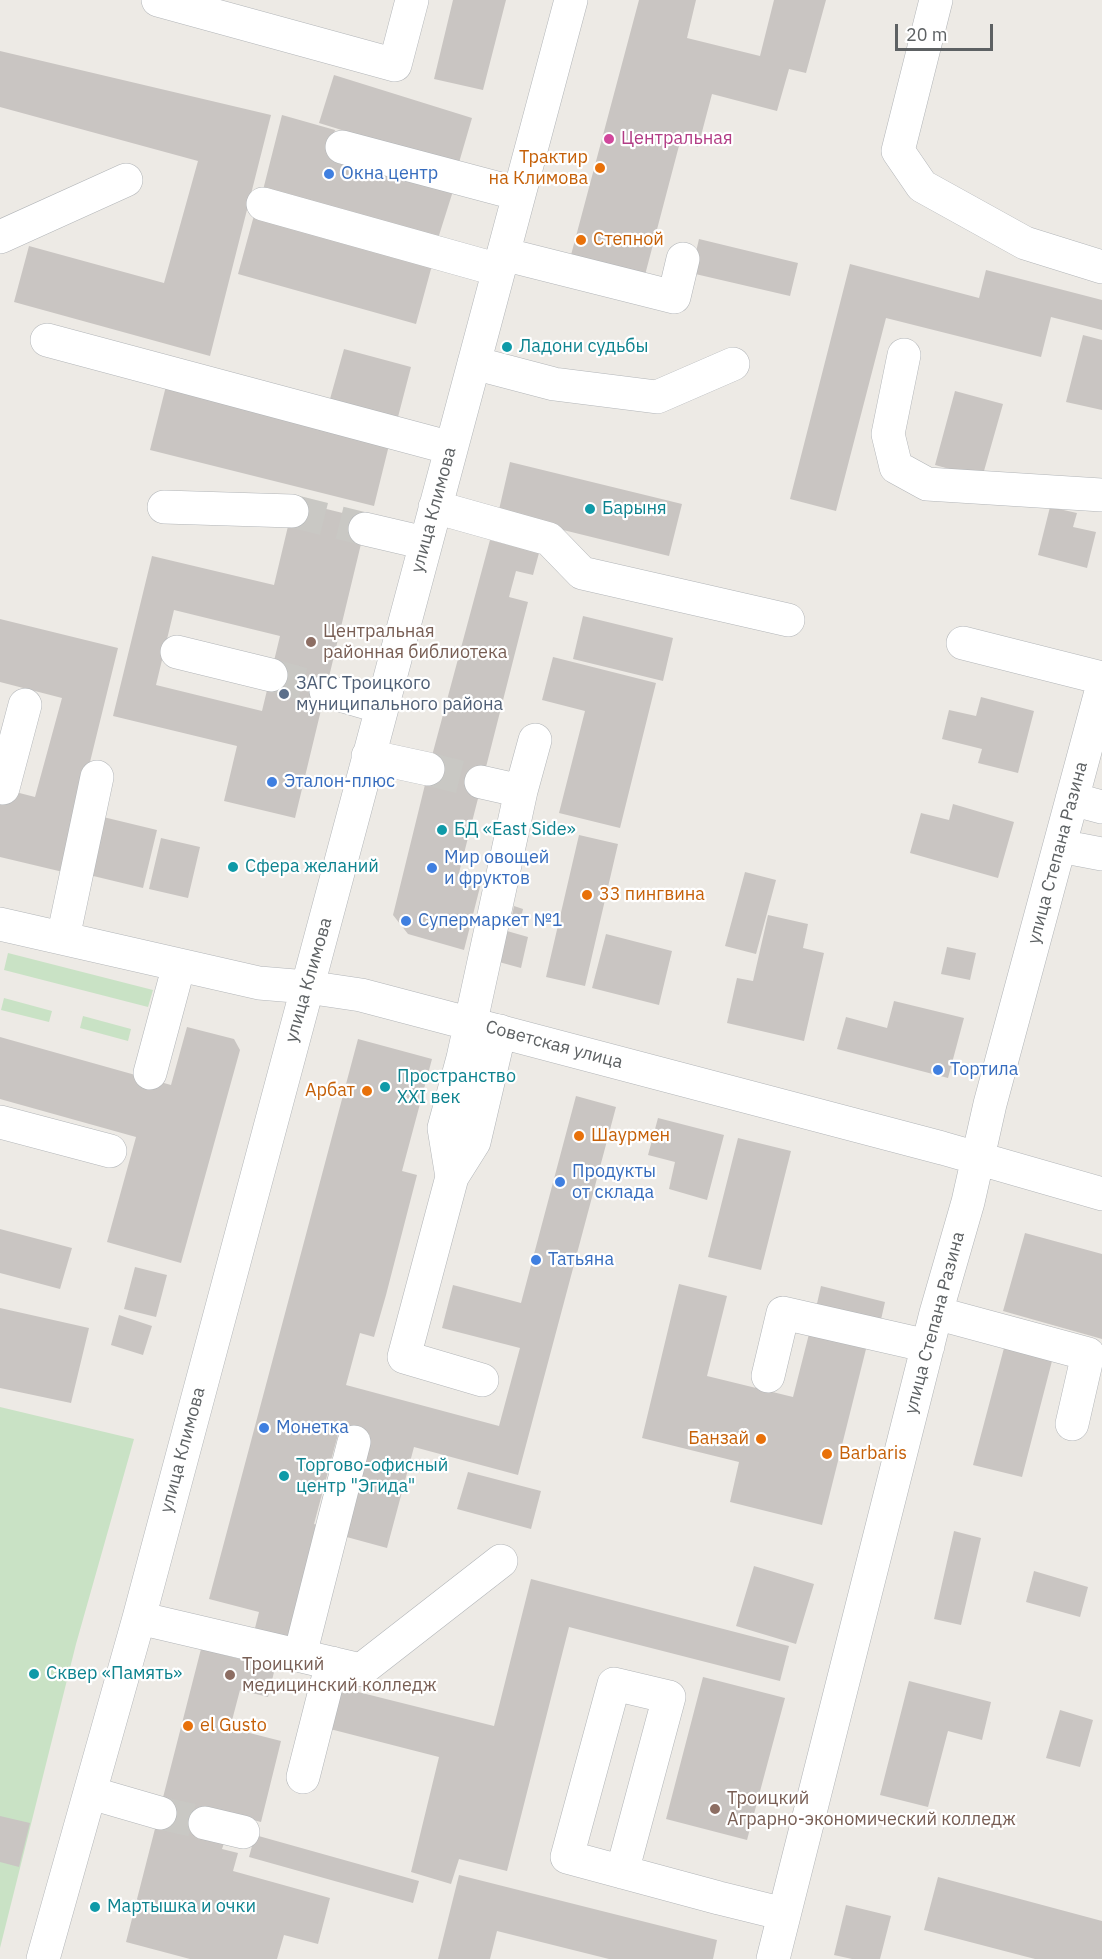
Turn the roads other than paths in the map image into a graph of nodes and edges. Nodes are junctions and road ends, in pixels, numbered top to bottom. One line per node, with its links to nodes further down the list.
1 (158, 0): 2 (street)
2 (412, 0)
3 (571, 0): 7 (street, улица Климова)
4 (936, 0): 12 (street)
5 (342, 147): 7 (street)
6 (126, 180): 9 (street)
7 (519, 194): 11 (street, улица Климова)
8 (263, 204): 11 (street)
9 (0, 237)
10 (683, 259): 11 (street)
11 (501, 262): 15 (street, улица Климова)
12 (1102, 267)
13 (47, 340): 17 (street)
14 (904, 355): 18 (street)
15 (474, 363): 16 (street); 17 (street, улица Климова)
16 (733, 364)
17 (451, 448): 20 (street, улица Климова)
18 (1102, 495)
19 (164, 507): 21 (street)
20 (435, 507): 23 (street, улица Климова); 24 (street)
21 (292, 511)
22 (365, 529): 23 (street)
23 (425, 543): 32 (street, улица Климова)
24 (788, 620)
25 (963, 643): 28 (street)
26 (177, 652): 27 (street)
27 (271, 675)
28 (1102, 678)
29 (1102, 688): 40 (street, улица Степана Разина)
30 (326, 692): 32 (street)
31 (25, 705): 38 (street)
32 (381, 707): 34 (street, улица Климова)
33 (535, 740): 39 (street)
34 (368, 756): 35 (street); 46 (street, улица Климова)
35 (428, 769)
36 (97, 777): 44 (street)
37 (481, 782): 39 (street)
38 (3, 789)
39 (521, 791): 47 (street)
40 (1087, 803): 41 (street, улица Степана Разина)
41 (1060, 846): 42 (street); 51 (street, улица Степана Разина)
42 (1102, 854)
43 (0, 924): 44 (street, Советская улица)
44 (63, 938): 45 (street, Советская улица)
45 (179, 965): 46 (street, Советская улица); 48 (street)
46 (307, 987): 47 (street, Советская улица); 60 (street, улица Климова)
47 (486, 1027): 51 (street, Советская улица); 56 (street)
48 (150, 1073)
49 (0, 1122): 50 (street)
50 (110, 1151)
51 (977, 1158): 52 (street, Советская улица); 53 (street, улица Степана Разина)
52 (1102, 1194)
53 (936, 1313): 54 (street, улица Степана Разина); 57 (street)
54 (928, 1346): 55 (street); 69 (street, улица Степана Разина)
55 (768, 1376)
56 (483, 1380)
57 (1071, 1424)
58 (354, 1442): 61 (street)
59 (501, 1561): 62 (street)
60 (139, 1618): 61 (street); 64 (street, улица Климова)
61 (300, 1655): 62 (street)
62 (332, 1663): 63 (street)
63 (303, 1777)
64 (91, 1793): 65 (street); 70 (street, улица Климова)
65 (160, 1813)
66 (205, 1823): 67 (street)
67 (243, 1832)
68 (622, 1872): 68 (street); 69 (street)
69 (784, 1914): 71 (street, улица Степана Разина)
70 (43, 1959)
71 (773, 1959)

